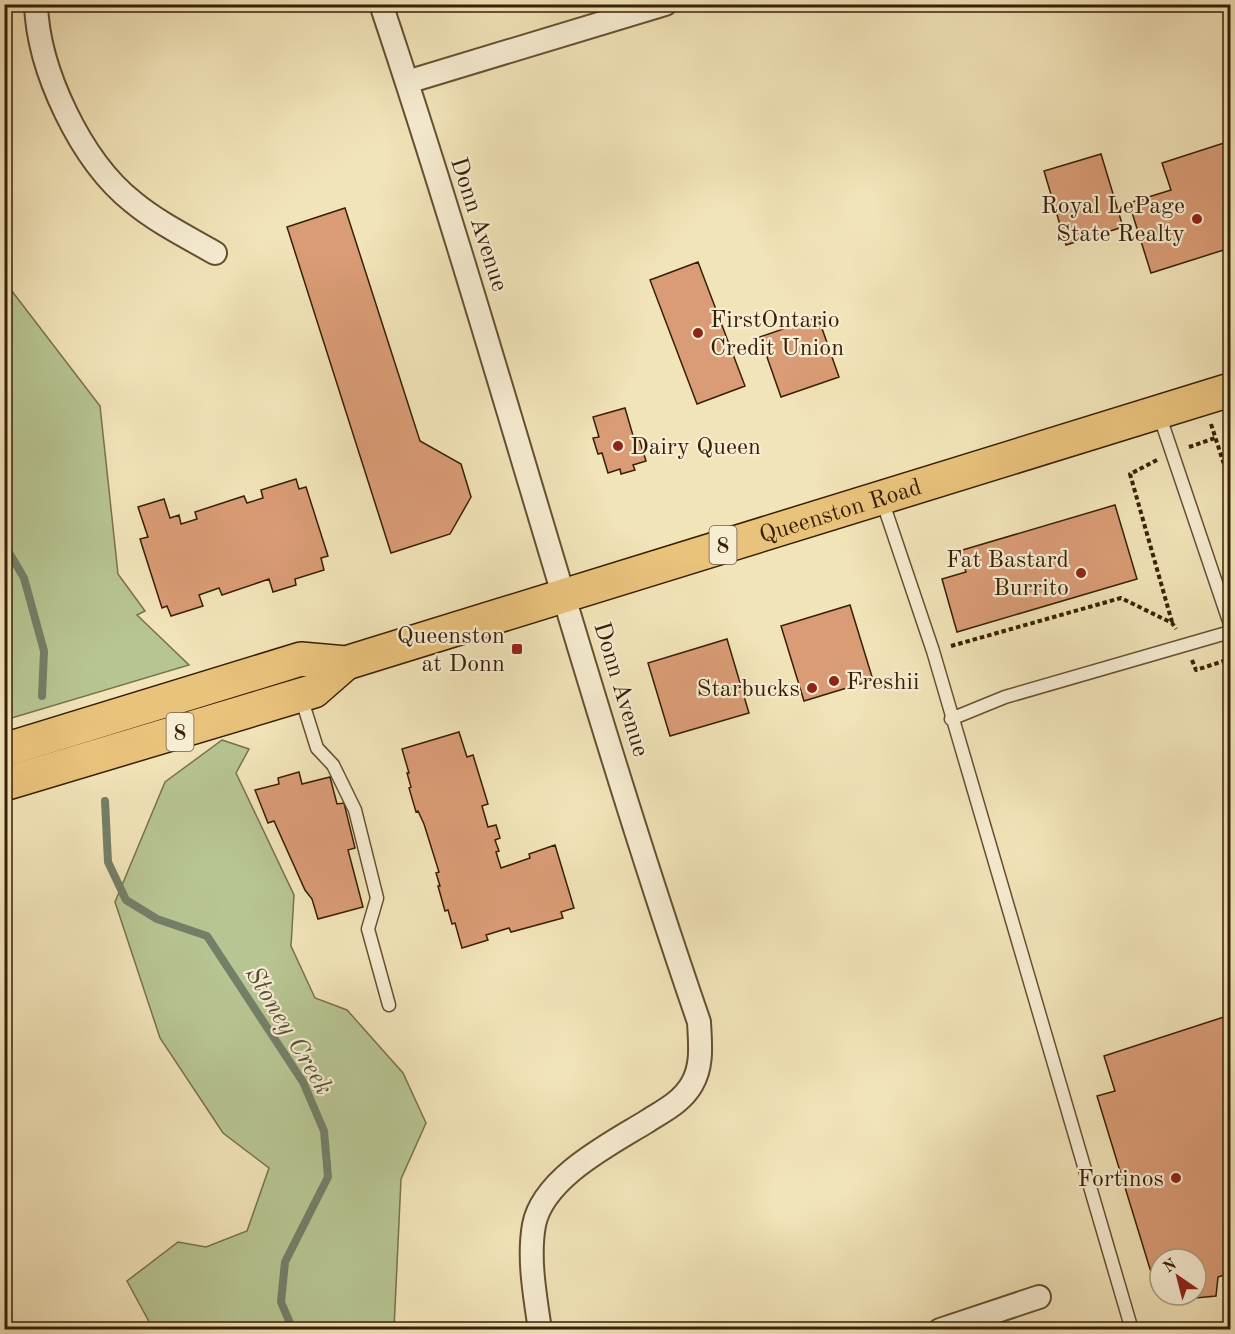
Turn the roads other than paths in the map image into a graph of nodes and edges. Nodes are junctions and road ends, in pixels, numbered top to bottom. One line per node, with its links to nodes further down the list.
1 (36, 4): 5 (street)
2 (381, 4): 4 (street, Donn Avenue)
3 (665, 4): 4 (street)
4 (407, 82): 9 (street, Donn Avenue)
5 (215, 252)
6 (1217, 394): 7 (main road, Queenston Road / 8)
7 (1158, 412): 8 (main road, Queenston Road / 8); 10 (lane)
8 (881, 496): 9 (main road, Queenston Road / 8); 14 (lane)
9 (564, 594): 12 (main road, Queenston Road / 8); 21 (street, Donn Avenue)
10 (1230, 624)
11 (1230, 632): 14 (lane)
12 (346, 663): 13 (main road, Queenston Road / 8); 15 (main road, Queenston Road / 8)
13 (300, 696): 16 (main road, Queenston Road / 8); 17 (lane)
14 (951, 718): 23 (lane)
15 (4, 750)
16 (4, 784)
17 (389, 1005)
18 (1039, 1297): 19 (street)
19 (996, 1322): 22 (street)
20 (1230, 1328): 24 (lane)
21 (540, 1329)
22 (940, 1329)
23 (1132, 1329)
24 (1217, 1329)

